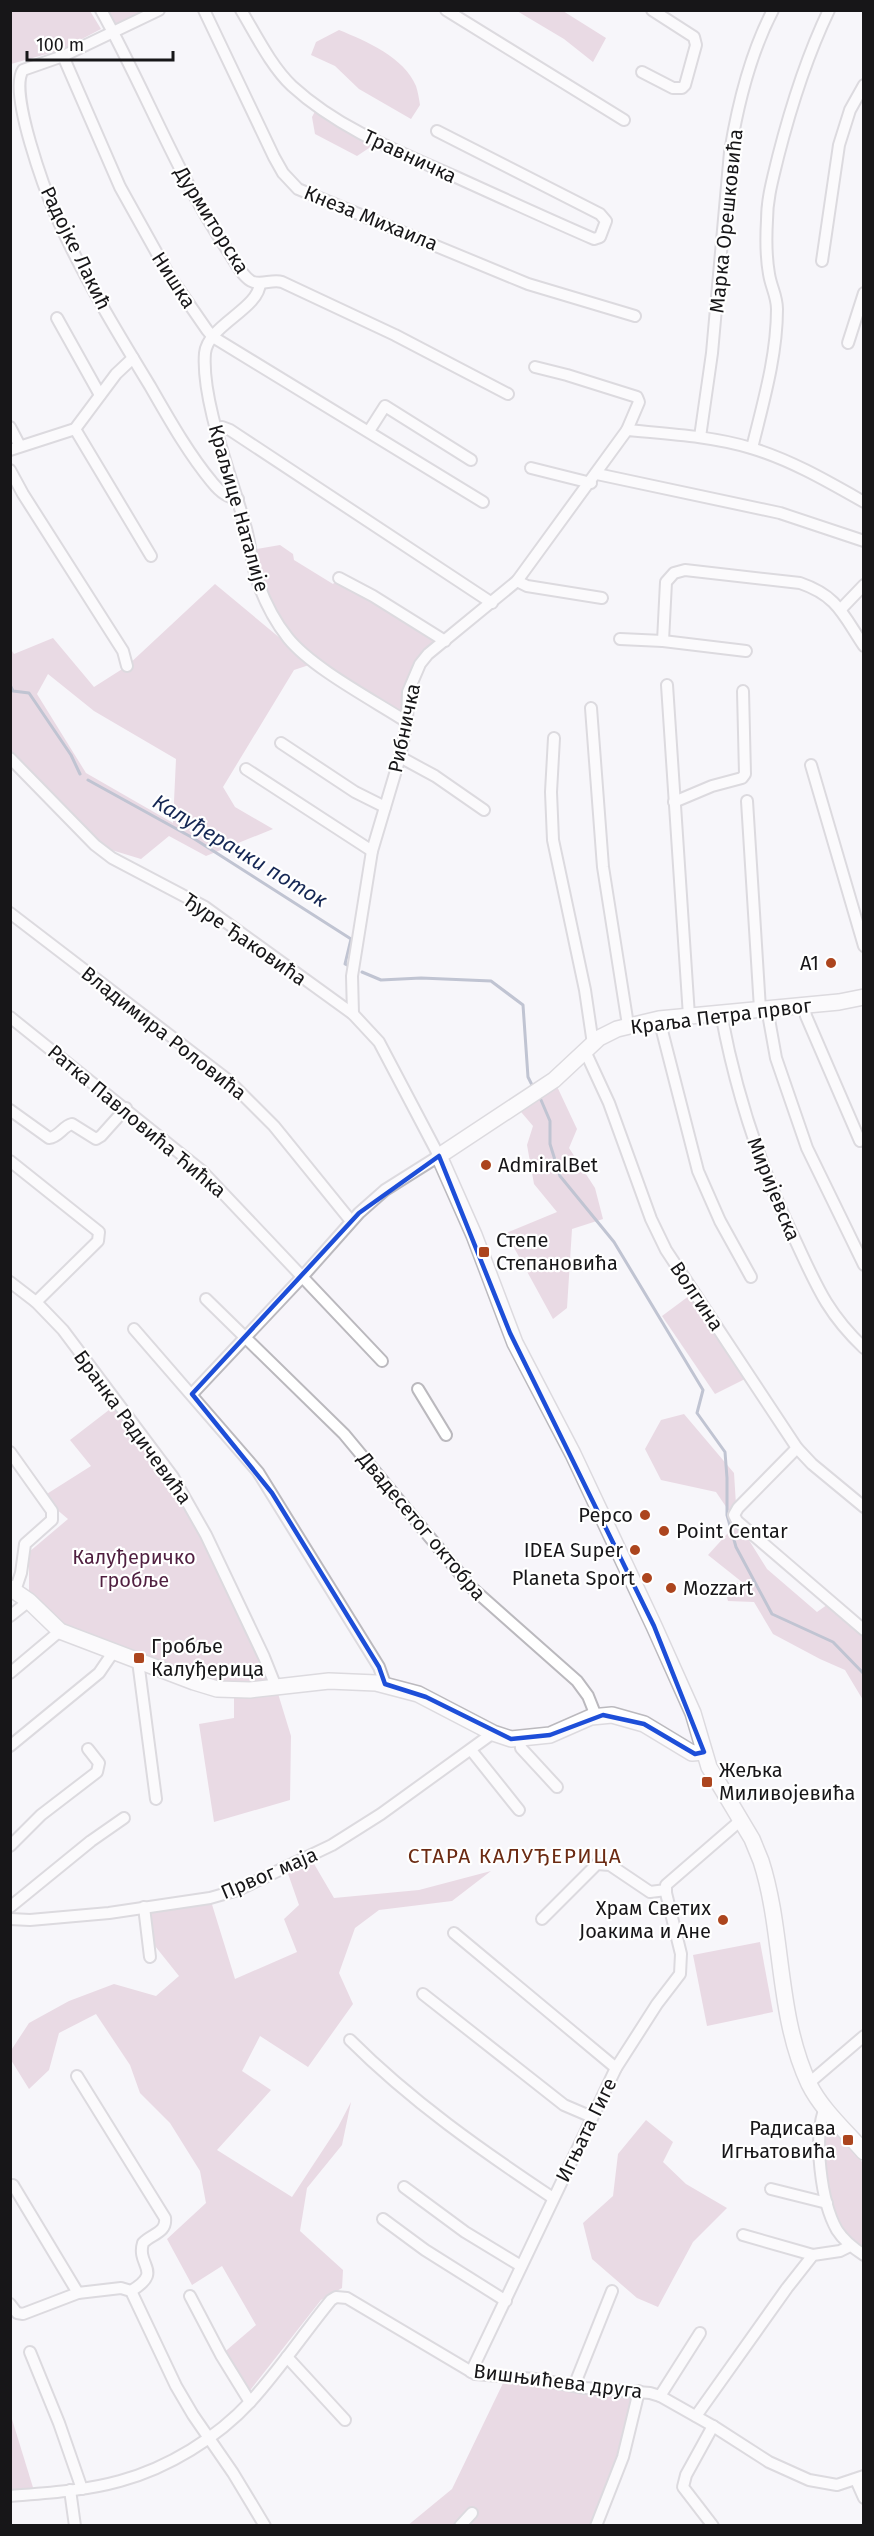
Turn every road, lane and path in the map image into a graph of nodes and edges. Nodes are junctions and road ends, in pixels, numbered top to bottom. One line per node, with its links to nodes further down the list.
1 (101, 10): 9 (street, Дурмиторска)
2 (159, 10): 9 (street, Радојке Лакић)
3 (204, 10): 18 (street, Кнеза Михаила)
4 (241, 10): 14 (street, Травничка)
5 (446, 10): 13 (street)
6 (652, 10): 11 (street)
7 (773, 10): 31 (street, Марка Орешковића)
8 (829, 10): 33 (street)
9 (113, 32): 10 (street, Радојке Лакић); 16 (street, Дурмиторска)
10 (63, 56): 20 (street, Нишка); 22 (street, Радојке Лакић)
11 (642, 72)
12 (864, 85): 15 (street)
13 (624, 120)
14 (437, 131)
15 (822, 261)
16 (260, 283): 20 (street); 24 (street, Дурмиторска)
17 (864, 293): 21 (street)
18 (635, 316)
19 (57, 318): 25 (street)
20 (213, 337): 27 (street, Краљице Наталије); 30 (street, Нишка)
21 (849, 344)
22 (133, 358): 25 (street); 38 (street, Радојке Лакић)
23 (535, 368): 29 (street, Рибничка)
24 (508, 394)
25 (100, 395): 28 (street)
26 (10, 427): 32 (street)
27 (217, 428): 38 (street, Краљице Наталије); 47 (street)
28 (75, 429): 32 (street); 42 (street)
29 (627, 430): 31 (street); 37 (street, Рибничка)
30 (369, 431): 34 (street); 39 (street, Нишка)
31 (700, 437): 33 (street)
32 (15, 448)
33 (752, 448): 40 (street)
34 (471, 460)
35 (531, 468): 37 (street)
36 (10, 470): 54 (street)
37 (594, 478): 41 (street); 44 (street, Рибничка)
38 (238, 499): 58 (street, Краљице Наталије)
39 (483, 502)
40 (864, 502)
41 (864, 541)
42 (151, 556)
43 (339, 578): 50 (street)
44 (517, 581): 46 (street); 47 (street, Рибничка)
45 (864, 585): 48 (street)
46 (602, 598)
47 (492, 603): 50 (street, Рибничка)
48 (842, 609): 51 (street); 52 (street)
49 (620, 639): 51 (street)
50 (445, 640): 58 (street, Рибничка)
51 (663, 642): 53 (street)
52 (864, 646)
53 (746, 651)
54 (127, 666)
55 (667, 685): 66 (street)
56 (743, 691): 66 (street)
57 (591, 708): 80 (street)
58 (407, 722): 61 (street, Рибничка)
59 (554, 738): 81 (street, Волгина)
60 (281, 743): 67 (street)
61 (400, 757): 67 (street, Рибничка); 68 (street)
62 (10, 758): 76 (street, Ђуре Ђаковића)
63 (811, 765): 71 (street)
64 (246, 769): 69 (street)
65 (747, 801): 74 (street)
66 (674, 802): 77 (street)
67 (385, 807): 69 (street, Рибничка)
68 (484, 810)
69 (372, 851): 76 (street, Рибничка)
70 (10, 913): 87 (street, Владимира Роловића)
71 (864, 946)
72 (864, 997): 73 (street, Краља Петра првог)
73 (804, 1005): 74 (street, Краља Петра првог); 84 (street)
74 (763, 1009): 75 (street, Краља Петра првог); 88 (street)
75 (721, 1013): 77 (street, Краља Петра првог); 96 (street, Миријевска)
76 (353, 1014): 85 (street, Ђуре Ђаковића)
77 (689, 1016): 79 (street, Краља Петра првог)
78 (10, 1017): 82 (street, Ратка Павловића Ћићка)
79 (659, 1019): 80 (street, Краља Петра првог); 90 (street)
80 (628, 1025): 81 (street, Краља Петра првог)
81 (589, 1047): 85 (street, Краља Петра првог); 101 (street, Волгина)
82 (126, 1108): 83 (street); 89 (street, Ратка Павловића Ћићка)
83 (10, 1110)
84 (860, 1141)
85 (439, 1156): 87 (street); 120 (street)
86 (10, 1161): 93 (street)
87 (351, 1221): 89 (street)
88 (864, 1265)
89 (303, 1276): 95 (street); 97 (street, Ратка Павловића Ћићка)
90 (751, 1276)
91 (10, 1282): 93 (street, Бранка Радичевића)
92 (206, 1299): 95 (street, Двадесетог октобра)
93 (36, 1302): 113 (street, Бранка Радичевића)
94 (134, 1329): 99 (street)
95 (244, 1336): 99 (street); 114 (street, Двадесетог октобра)
96 (864, 1348)
97 (382, 1361)
98 (418, 1389): 100 (street)
99 (192, 1394): 112 (street)
100 (447, 1435)
101 (797, 1448): 103 (street, Волгина); 107 (street)
102 (10, 1452): 104 (street)
103 (864, 1507)
104 (13, 1589): 105 (street)
105 (28, 1601): 106 (street); 108 (street)
106 (10, 1616)
107 (864, 1630)
108 (60, 1631): 109 (street); 111 (street)
109 (114, 1651): 110 (street); 117 (street)
110 (138, 1661): 113 (street); 122 (street)
111 (10, 1673)
112 (385, 1684): 113 (street); 115 (street)
113 (276, 1687)
114 (596, 1716): 116 (street); 120 (street)
115 (493, 1733): 116 (street); 119 (street, Првог маја)
116 (520, 1739): 121 (street)
117 (10, 1746)
118 (88, 1749): 126 (street)
119 (471, 1750): 123 (street); 129 (street, Првог маја)
120 (704, 1752): 125 (street)
121 (556, 1787)
122 (156, 1798)
123 (519, 1810)
124 (124, 1818): 128 (street)
125 (741, 1820): 127 (street); 139 (street)
126 (10, 1846)
127 (666, 1890): 131 (street); 137 (street, Игњата Гиге)
128 (10, 1907)
129 (144, 1907): 130 (street, Првог маја); 133 (street)
130 (10, 1919)
131 (542, 1919)
132 (454, 1933): 137 (street)
133 (150, 1957)
134 (423, 1994): 141 (street)
135 (864, 2036): 139 (street)
136 (350, 2040): 146 (street)
137 (616, 2068): 141 (street, Игњата Гиге)
138 (77, 2076): 154 (street)
139 (809, 2084): 140 (street)
140 (825, 2108): 142 (street); 147 (street)
141 (592, 2117): 146 (street, Игњата Гиге)
142 (864, 2152)
143 (13, 2185): 156 (street)
144 (404, 2187): 153 (street)
145 (771, 2189): 147 (street)
146 (553, 2198): 153 (street, Игњата Гиге)
147 (826, 2203): 150 (street)
148 (383, 2219): 158 (street)
149 (743, 2235): 151 (street)
150 (850, 2246): 151 (street); 152 (street)
151 (813, 2255): 168 (street)
152 (864, 2255)
153 (521, 2266): 158 (street, Игњата Гиге)
154 (131, 2291): 156 (street); 171 (street)
155 (612, 2291): 164 (street)
156 (78, 2293): 159 (street)
157 (190, 2296): 167 (street)
158 (506, 2301): 163 (street, Игњата Гиге)
159 (10, 2304)
160 (700, 2333): 166 (street, Вишњићева друга)
161 (30, 2352): 173 (street)
162 (287, 2357): 163 (street, Вишњићева друга); 167 (street, Вишњићева друга); 169 (street)
163 (471, 2372): 164 (street, Вишњићева друга)
164 (574, 2386): 165 (street, Вишњићева друга)
165 (639, 2391): 166 (street, Вишњићева друга); 181 (street)
166 (660, 2396): 168 (street, Вишњићева друга)
167 (250, 2402): 171 (street, Вишњићева друга)
168 (696, 2416): 170 (street, Вишњићева друга)
169 (345, 2420)
170 (713, 2426): 172 (street, Вишњићева друга); 182 (street)
171 (210, 2438): 173 (street, Вишњићева друга); 179 (street)
172 (860, 2478): 176 (street)
173 (82, 2489): 174 (street, Вишњићева друга)
174 (70, 2490): 175 (street, Вишњићева друга); 178 (street)
175 (10, 2496)
176 (864, 2498)
177 (472, 2513): 180 (street)
178 (75, 2526)
179 (265, 2526)
180 (460, 2526)
181 (596, 2526)
182 (713, 2526)

